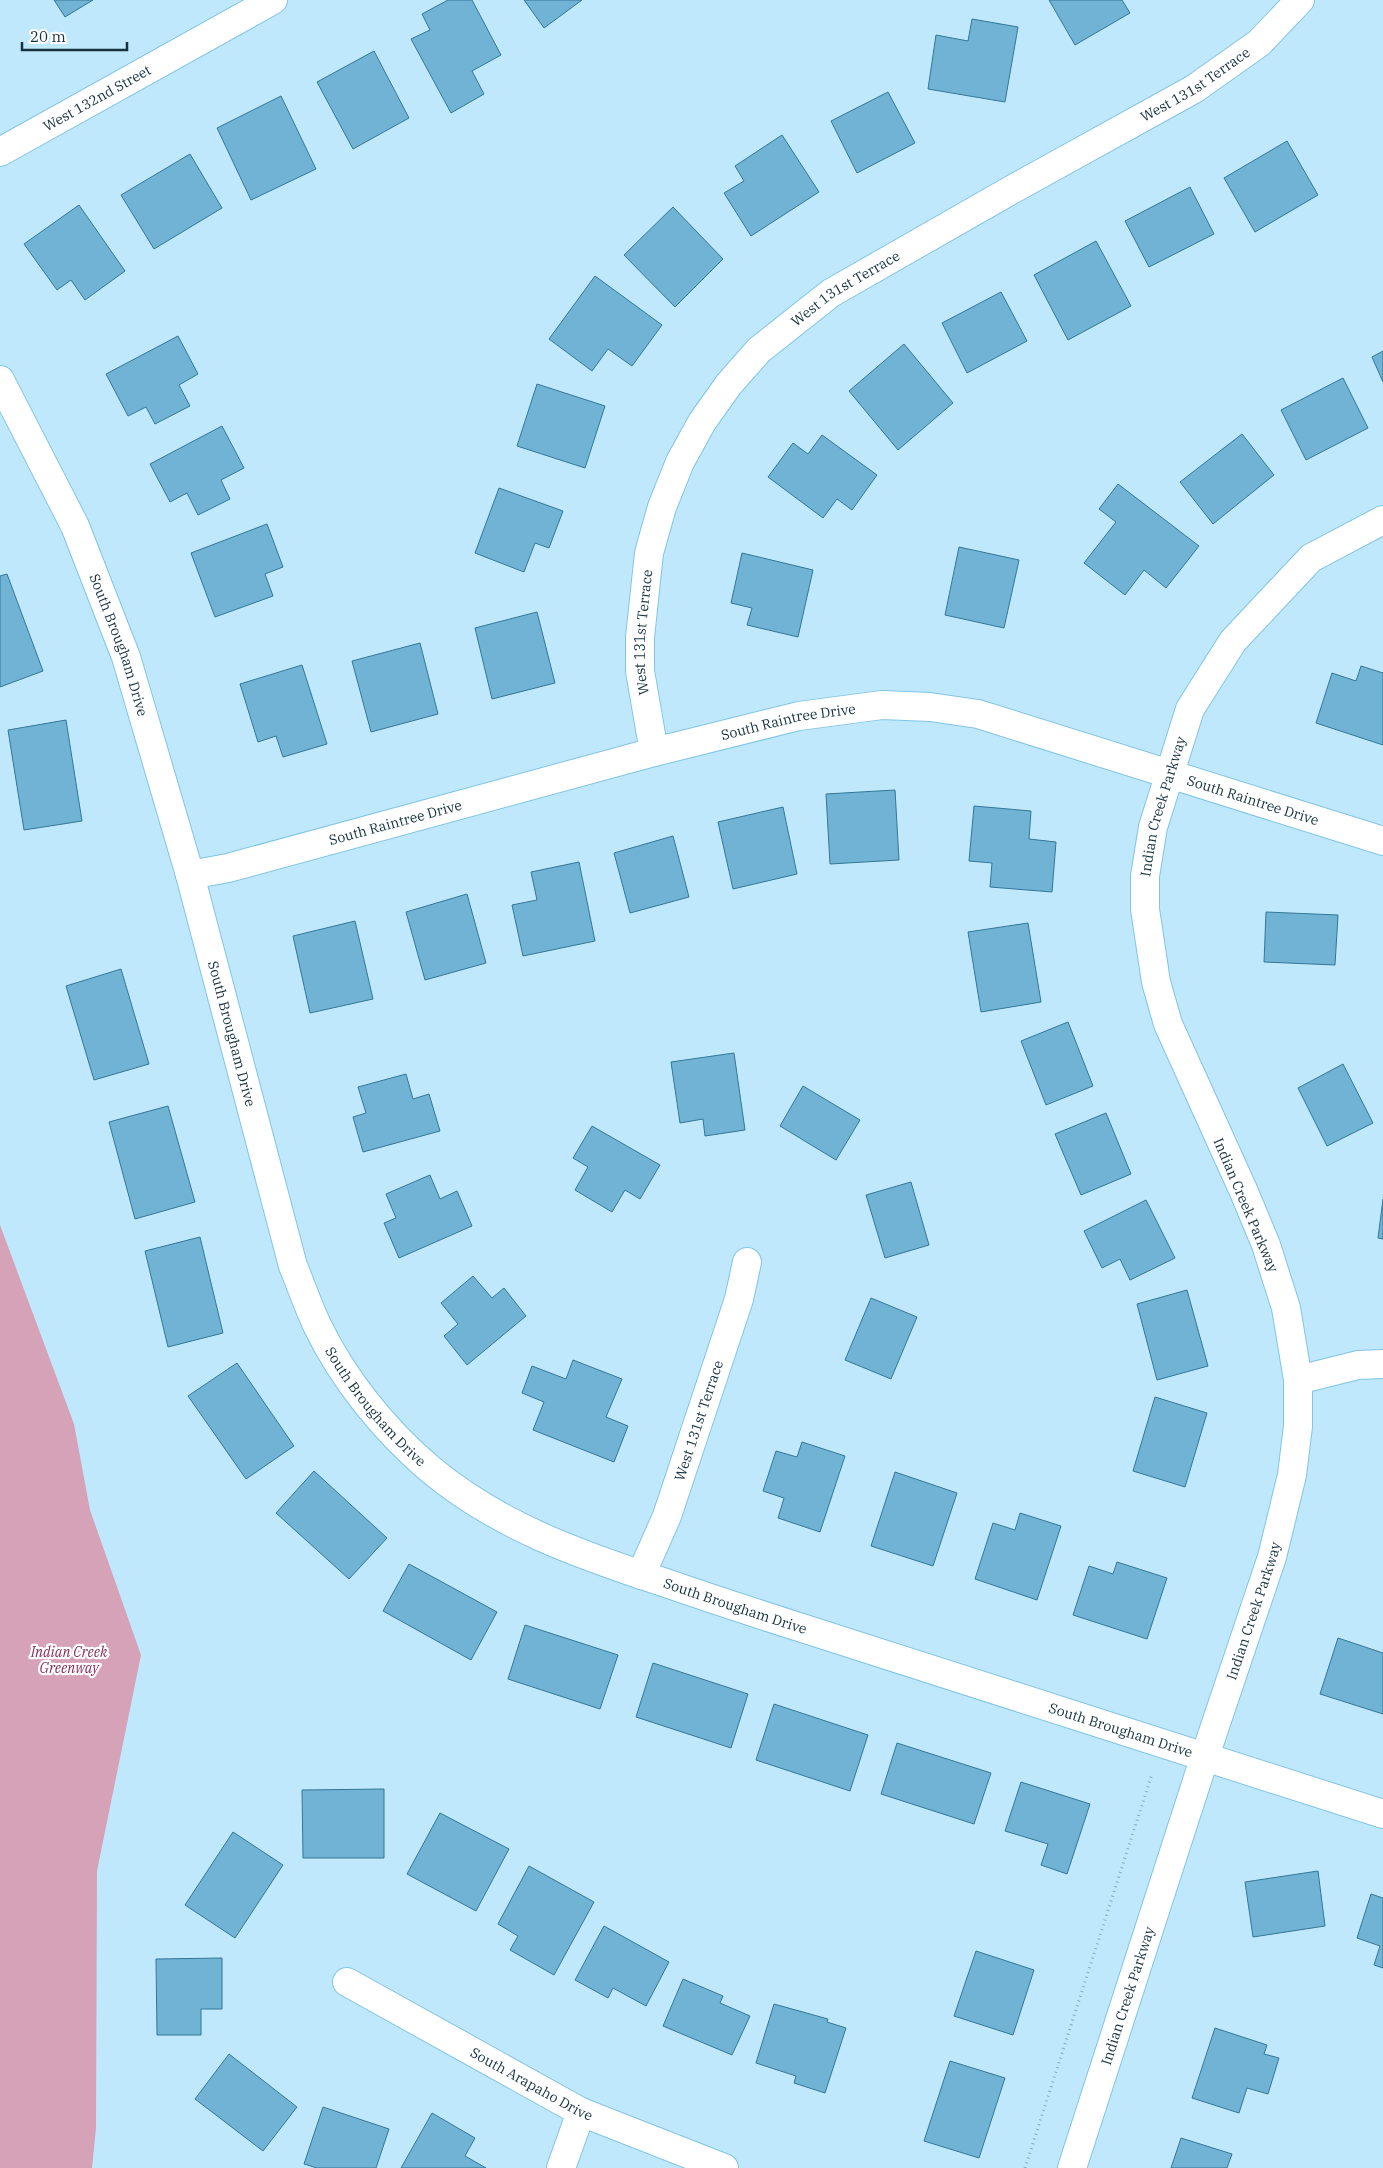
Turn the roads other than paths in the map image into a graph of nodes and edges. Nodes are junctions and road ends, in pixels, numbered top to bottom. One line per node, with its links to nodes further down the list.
1 (273, 0): 3 (street, West 132nd Street)
2 (1300, 0): 6 (street, West 131st Terrace)
3 (0, 152)
4 (0, 380): 9 (street, South Brougham Drive)
5 (1383, 520): 7 (street, Indian Creek Parkway)
6 (654, 752): 7 (street, South Raintree Drive); 9 (street, South Raintree Drive)
7 (1169, 773): 8 (street, South Raintree Drive); 12 (street, Indian Creek Parkway)
8 (1383, 842)
9 (190, 876): 13 (street, South Brougham Drive)
10 (747, 1262): 13 (street, West 131st Terrace)
11 (1383, 1364): 12 (street)
12 (1298, 1380): 14 (street, Indian Creek Parkway)
13 (641, 1575): 14 (street, South Brougham Drive)
14 (1205, 1756): 15 (street, South Brougham Drive); 20 (street, Indian Creek Parkway)
15 (1383, 1814)
16 (347, 1982): 17 (street, South Arapaho Drive)
17 (581, 2112): 18 (street); 19 (street, South Arapaho Drive)
18 (561, 2168)
19 (724, 2168)
20 (1072, 2168)

